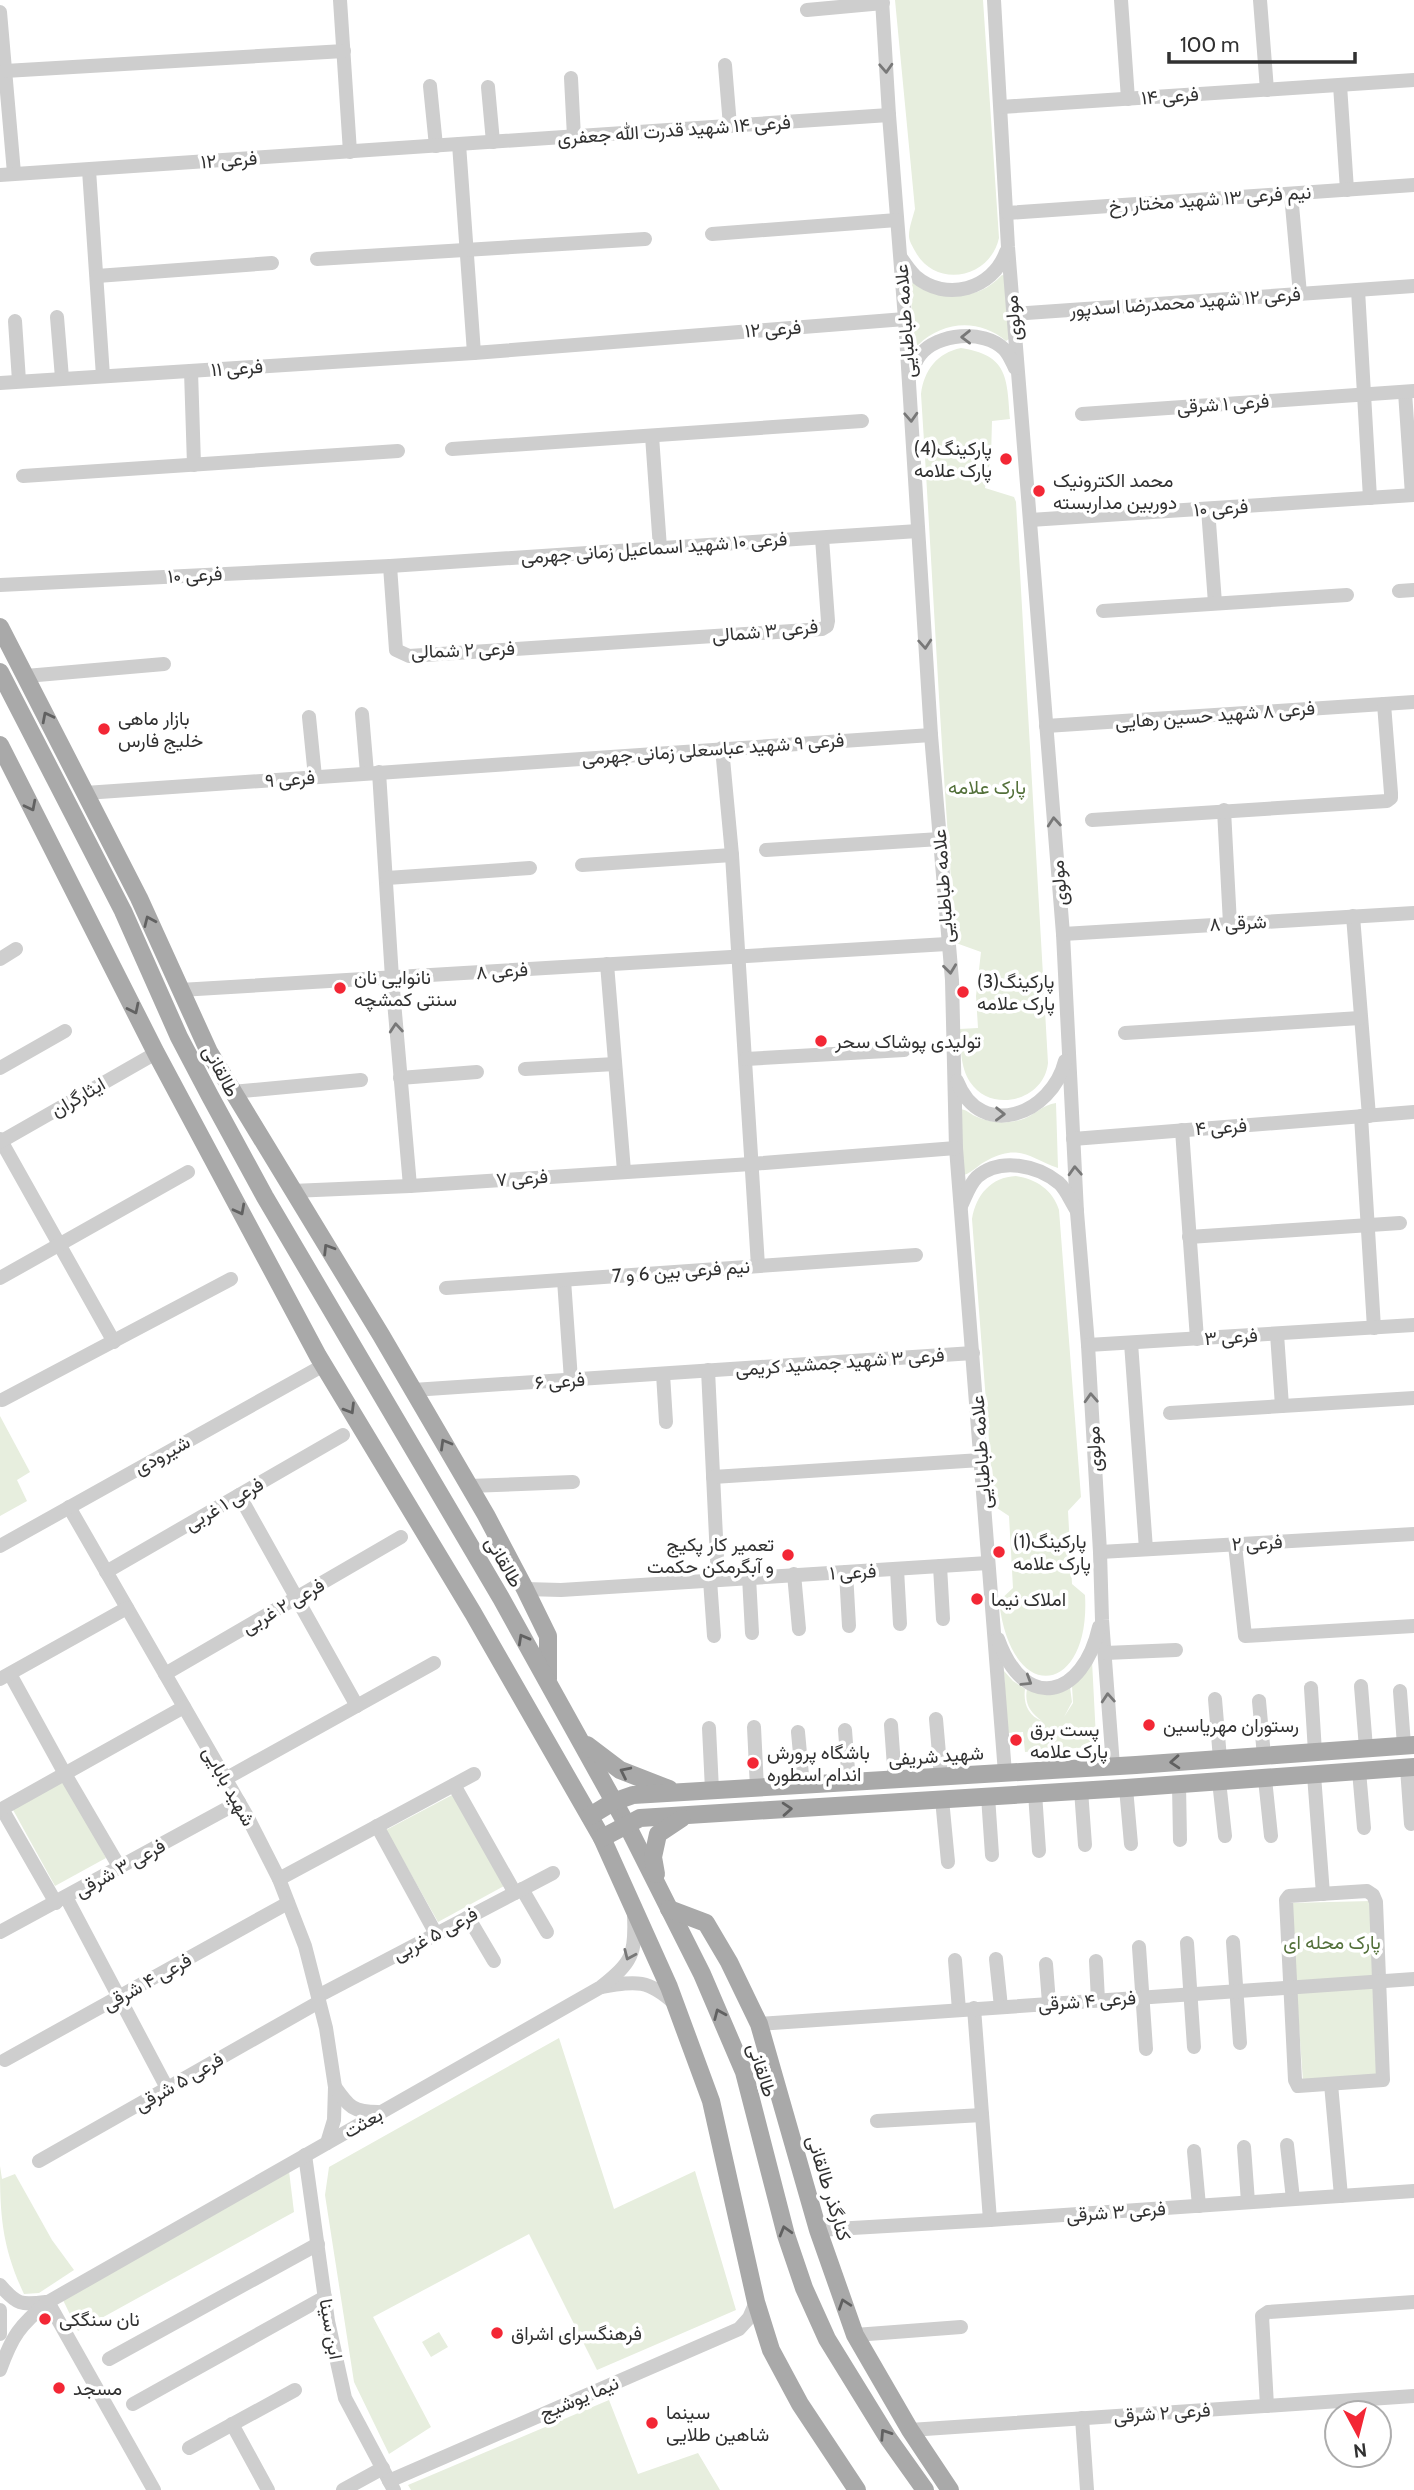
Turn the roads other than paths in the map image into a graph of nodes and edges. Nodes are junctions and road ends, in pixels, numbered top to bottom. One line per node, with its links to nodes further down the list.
1 (340, 0): 8 (street)
2 (994, 0): 18 (street, مولوی)
3 (1121, 0): 17 (street)
4 (1260, 0): 16 (street)
5 (882, 2): 6 (street); 20 (street, علامه طباطبایی, one-way to 20)
6 (807, 10)
7 (0, 12): 10 (street)
8 (344, 51): 10 (street); 26 (street)
9 (725, 65): 21 (street)
10 (5, 71): 19 (street)
11 (571, 78): 22 (street)
12 (1414, 80): 13 (street, فرعی ۱۴)
13 (1340, 85): 16 (street, فرعی ۱۴); 30 (street)
14 (430, 86): 25 (street)
15 (488, 87): 23 (street)
16 (1267, 90): 17 (street, فرعی ۱۴)
17 (1129, 99): 18 (street, فرعی ۱۴)
18 (1001, 107): 32 (street, مولوی)
19 (4, 115): 28 (street)
20 (889, 115): 21 (street, فرعی ۱۴ شهید قدرت الله جعفری); 33 (street, علامه طباطبایی)
21 (730, 126): 22 (street, فرعی ۱۴ شهید قدرت الله جعفری)
22 (574, 137): 23 (street, فرعی ۱۴ شهید قدرت الله جعفری)
23 (494, 142): 24 (street, فرعی ۱۴ شهید قدرت الله جعفری)
24 (459, 144): 25 (street, فرعی ۱۲); 37 (street)
25 (436, 146): 26 (street, فرعی ۱۲)
26 (350, 152): 27 (street, فرعی ۱۲)
27 (89, 170): 28 (street, فرعی ۱۲); 41 (street)
28 (7, 174)
29 (1414, 185): 30 (street, نیم فرعی ۱۳ شهید مختار رخ)
30 (1347, 190): 31 (street, نیم فرعی ۱۳ شهید مختار رخ)
31 (1291, 194): 32 (street, نیم فرعی ۱۳ شهید مختار رخ); 44 (street)
32 (1007, 213): 36 (street, مولوی)
33 (897, 220): 34 (street); 38 (street, علامه طباطبایی)
34 (712, 234)
35 (645, 239): 37 (street)
36 (1008, 247): 38 (street); 45 (street, مولوی)
37 (466, 249): 39 (street); 49 (street)
38 (901, 258): 47 (street, علامه طباطبایی)
39 (317, 259)
40 (272, 263): 41 (street)
41 (97, 276): 52 (street)
42 (1414, 286): 43 (street, فرعی ۱۲ شهید محمدرضا اسدپور)
43 (1357, 290): 44 (street, فرعی ۱۲ شهید محمدرضا اسدپور); 58 (street)
44 (1300, 294): 45 (street, فرعی ۱۲ شهید محمدرضا اسدپور)
45 (1013, 314): 51 (street, مولوی)
46 (57, 317): 53 (street)
47 (905, 319): 49 (street, فرعی ۱۲); 54 (street, علامه طباطبایی)
48 (15, 321): 55 (street)
49 (474, 353): 50 (street, فرعی ۱۱)
50 (191, 371): 52 (street, فرعی ۱۱); 64 (street)
51 (1018, 372): 54 (street, one-way to 54); 69 (street, مولوی)
52 (103, 376): 53 (street, فرعی ۱۱)
53 (62, 378): 55 (street, فرعی ۱۱)
54 (909, 380): 70 (street, علامه طباطبایی, one-way to 70)
55 (19, 381): 56 (street, فرعی ۱۱)
56 (0, 383)
57 (1409, 392): 58 (street); 66 (street)
58 (1364, 395): 59 (street, فرعی ۱ شرقی); 67 (street)
59 (1083, 414)
60 (862, 421): 61 (street)
61 (652, 436): 62 (street); 72 (street)
62 (452, 449)
63 (398, 451): 64 (street)
64 (194, 465): 65 (street)
65 (23, 476)
66 (1413, 495): 67 (street, فرعی ۱۰)
67 (1370, 498): 68 (street, فرعی ۱۰)
68 (1208, 509): 69 (street, فرعی ۱۰); 78 (street)
69 (1030, 520): 89 (street, مولوی)
70 (918, 531): 71 (street, فرعی ۱۰ شهید اسماعیل زمانی جهرمی); 90 (street, علامه طباطبایی, one-way to 90)
71 (822, 538): 72 (street, فرعی ۱۰ شهید اسماعیل زمانی جهرمی); 81 (street, فرعی ۳ شمالی)
72 (660, 548): 73 (street, فرعی ۱۰ شهید اسماعیل زمانی جهرمی)
73 (390, 566): 74 (street, فرعی ۱۰); 81 (street, فرعی ۲ شمالی)
74 (0, 585)
75 (1414, 590): 76 (street)
76 (1399, 591)
77 (1347, 595): 78 (street)
78 (1215, 603): 79 (street)
79 (1103, 611)
80 (0, 627): 84 (main road)
81 (616, 642)
82 (164, 664): 84 (street)
83 (0, 673): 109 (main road, طالقانی)
84 (26, 676): 96 (main road, one-way to 84)
85 (1414, 702): 86 (street, فرعی ۸ شهید حسین رهایی)
86 (1384, 704): 89 (street, فرعی ۸ شهید حسین رهایی); 97 (street)
87 (362, 715): 94 (street)
88 (309, 717): 95 (street)
89 (1046, 726): 110 (street, مولوی, one-way to 89)
90 (931, 735): 92 (street, فرعی ۹ شهید عباسعلی زمانی جهرمی); 99 (street, علامه طباطبایی)
91 (0, 746): 123 (main road, one-way to 123)
92 (722, 748): 93 (street, فرعی ۹ شهید عباسعلی زمانی جهرمی); 102 (street)
93 (494, 764): 94 (street, فرعی ۹)
94 (373, 773): 95 (street, فرعی ۹); 105 (street)
95 (315, 777): 96 (street, فرعی ۹)
96 (85, 793): 101 (main road)
97 (1224, 810): 98 (street); 108 (street)
98 (1092, 820)
99 (940, 839): 100 (street); 111 (street, علامه طباطبایی)
100 (766, 849)
101 (116, 854): 109 (main road); 117 (main road, one-way to 101)
102 (732, 855): 103 (street); 113 (street)
103 (582, 865)
104 (530, 868): 105 (street)
105 (387, 878): 116 (street)
106 (1414, 913): 107 (street, ۸ شرقی)
107 (1353, 916): 108 (street, ۸ شرقی); 118 (street)
108 (1230, 924): 110 (street, ۸ شرقی)
109 (130, 926): 212 (main road, طالقانی, one-way to 109)
110 (1063, 934): 121 (street, مولوی)
111 (947, 944): 113 (street, فرعی ۸); 129 (street, علامه طباطبایی, one-way to 129)
112 (16, 949): 114 (street)
113 (739, 956): 115 (street, فرعی ۸); 124 (street)
114 (0, 958)
115 (607, 964): 116 (street, فرعی ۸); 125 (street)
116 (392, 978): 117 (street, فرعی ۸); 130 (street, one-way to 116)
117 (180, 990): 132 (main road)
118 (1360, 1018): 120 (street); 134 (street)
119 (65, 1031): 126 (street)
120 (1125, 1033)
121 (1068, 1044): 129 (street, one-way to 121); 136 (street, مولوی)
122 (904, 1050): 124 (street)
123 (156, 1053): 137 (street, ایثارگران); 164 (main road, one-way to 164)
124 (746, 1059): 139 (street)
125 (615, 1064): 127 (street); 140 (street)
126 (0, 1068)
127 (525, 1069)
128 (477, 1072): 130 (street)
129 (954, 1073): 138 (street, علامه طباطبایی)
130 (400, 1078): 142 (street)
131 (361, 1080): 132 (street)
132 (232, 1092): 143 (main road)
133 (1414, 1112): 134 (street, فرعی ۴)
134 (1365, 1116): 135 (street, فرعی ۴); 147 (street)
135 (1182, 1129): 136 (street, فرعی ۴); 148 (street)
136 (1073, 1139): 145 (street, مولوی, one-way to 136)
137 (0, 1141): 149 (street)
138 (956, 1148): 139 (street, فرعی ۷); 144 (street, علامه طباطبایی)
139 (751, 1164): 140 (street, فرعی ۷); 151 (street)
140 (624, 1171): 142 (street, فرعی ۷)
141 (188, 1172): 149 (street)
142 (410, 1186): 143 (street, فرعی ۷)
143 (292, 1191): 168 (main road, one-way to 143)
144 (960, 1208): 145 (street); 163 (street, علامه طباطبایی)
145 (1077, 1212): 162 (street, مولوی)
146 (1401, 1223): 147 (street)
147 (1367, 1226): 148 (street); 157 (street)
148 (1189, 1237): 159 (street)
149 (59, 1245): 152 (street); 160 (street)
150 (916, 1255): 151 (street, نیم فرعی بین 6 و 7)
151 (758, 1266): 154 (street, نیم فرعی بین 6 و 7)
152 (0, 1278)
153 (231, 1279): 160 (street)
154 (564, 1280): 155 (street, نیم فرعی بین 6 و 7); 167 (street)
155 (446, 1288)
156 (1414, 1325): 157 (street, فرعی ۳)
157 (1374, 1328): 158 (street, فرعی ۳)
158 (1277, 1334): 159 (street, فرعی ۳); 171 (street)
159 (1197, 1339): 161 (street, فرعی ۳)
160 (114, 1342): 170 (street)
161 (1131, 1343): 162 (street, فرعی ۳); 185 (street)
162 (1088, 1345): 186 (street, مولوی, one-way to 162)
163 (973, 1353): 165 (street, فرعی ۳ شهید جمشید کریمی); 175 (street, علامه طباطبایی)
164 (324, 1365): 180 (street, شیرودی); 263 (main road, one-way to 263)
165 (708, 1370): 166 (street, فرعی ۶); 176 (street)
166 (663, 1374): 167 (street, فرعی ۶); 173 (street)
167 (571, 1380): 168 (street, فرعی ۶)
168 (413, 1390): 178 (main road, one-way to 168)
169 (1414, 1398): 171 (street)
170 (2, 1401)
171 (1282, 1406): 172 (street)
172 (1170, 1413)
173 (666, 1422)
174 (342, 1435): 179 (street, فرعی ۱ غربی)
175 (981, 1460): 176 (street); 187 (street, علامه طباطبایی)
176 (713, 1477): 194 (street)
177 (573, 1482): 178 (street)
178 (469, 1486): 195 (main road)
179 (239, 1495): 190 (street, فرعی ۱ غربی); 196 (street)
180 (69, 1507): 184 (street, شیرودی); 190 (street, شهید بابایی)
181 (1414, 1534): 183 (street, فرعی ۲)
182 (401, 1537): 196 (street, فرعی ۲ غربی)
183 (1235, 1545): 185 (street, فرعی ۲); 203 (street)
184 (0, 1546)
185 (1146, 1549): 186 (street, فرعی ۲)
186 (1100, 1552): 199 (street, مولوی)
187 (989, 1563): 188 (street, فرعی ۱); 201 (street, علامه طباطبایی)
188 (940, 1566): 189 (street, فرعی ۱); 198 (street)
189 (897, 1569): 191 (street, فرعی ۱); 200 (street)
190 (106, 1572): 197 (street, شهید بابایی)
191 (846, 1572): 192 (street, فرعی ۱); 202 (street)
192 (794, 1574): 193 (street, فرعی ۱); 204 (street)
193 (749, 1577): 194 (street, فرعی ۱); 205 (street)
194 (714, 1580): 195 (street, فرعی ۱); 206 (street)
195 (525, 1589): 212 (main road)
196 (297, 1599): 210 (street, فرعی ۲ غربی); 218 (street)
197 (127, 1608): 210 (street, شهید بابایی); 211 (street)
198 (943, 1619)
199 (1102, 1619): 201 (street, one-way to 199); 208 (street, مولوی)
200 (900, 1624)
201 (993, 1624): 236 (street, علامه طباطبایی)
202 (849, 1626)
203 (1414, 1626)
204 (799, 1629)
205 (752, 1633)
206 (714, 1636)
207 (1176, 1650): 208 (street)
208 (1105, 1653): 233 (street, مولوی, one-way to 208)
209 (434, 1663): 218 (street)
210 (165, 1674): 219 (street, شهید بابایی)
211 (5, 1676): 237 (street)
212 (548, 1682): 226 (main road, طالقانی)
213 (1361, 1686): 228 (street)
214 (1311, 1688): 229 (street)
215 (1400, 1691): 227 (street)
216 (1215, 1699): 232 (street)
217 (1259, 1701): 231 (street)
218 (356, 1706): 242 (street)
219 (184, 1707): 237 (street); 242 (street, شهید بابایی)
220 (936, 1719): 240 (street)
221 (891, 1725): 244 (street)
222 (754, 1727): 250 (street)
223 (709, 1728): 252 (street)
224 (845, 1730): 246 (street)
225 (798, 1732): 249 (street)
226 (579, 1738): 254 (main road, one-way to 226); 259 (main road, طالقانی)
227 (1409, 1745): 228 (main road, شهید شریفی)
228 (1366, 1748): 229 (main road, شهید شریفی)
229 (1315, 1752): 230 (main road, شهید شریفی)
230 (1283, 1754): 231 (main road, شهید شریفی); 241 (main road)
231 (1264, 1756): 232 (main road, شهید شریفی)
232 (1220, 1759): 233 (main road, شهید شریفی, one-way to 233)
233 (1113, 1766): 236 (main road, شهید شریفی)
234 (1411, 1767): 235 (main road); 264 (street)
235 (1359, 1771): 239 (main road); 267 (street)
236 (1005, 1773): 240 (main road, شهید شریفی)
237 (65, 1774): 260 (street); 277 (street)
238 (474, 1774): 248 (street)
239 (1314, 1775): 241 (main road); 282 (street)
240 (941, 1777): 244 (main road, شهید شریفی)
241 (1284, 1777): 243 (main road)
242 (225, 1779): 258 (street, شهید بابایی)
243 (1265, 1779): 245 (main road); 269 (street)
244 (895, 1780): 246 (main road, شهید شریفی)
245 (1219, 1782): 247 (main road); 268 (street)
246 (849, 1783): 249 (main road, شهید شریفی)
247 (1179, 1784): 251 (main road); 271 (street)
248 (454, 1785): 266 (street); 280 (street)
249 (803, 1786): 250 (main road, شهید شریفی)
250 (755, 1788): 252 (main road, شهید شریفی); 261 (main road)
251 (1126, 1788): 253 (main road); 272 (street)
252 (712, 1790): 254 (main road, شهید شریفی)
253 (1081, 1790): 255 (main road); 273 (street)
254 (680, 1792): 259 (main road, شهید شریفی)
255 (1035, 1793): 256 (main road); 274 (street)
256 (988, 1796): 257 (main road); 275 (street)
257 (942, 1799): 261 (main road, one-way to 257); 276 (street)
258 (239, 1802): 277 (street, فرعی ۳ شرقی); 279 (street, شهید بابایی)
259 (614, 1802): 263 (main road, شهید شریفی); 265 (main road, طالقانی)
260 (1, 1809): 283 (street)
261 (752, 1811): 262 (main road)
262 (689, 1815): 265 (main road); 281 (main road)
263 (590, 1816): 270 (main road)
264 (1411, 1824)
265 (627, 1825): 270 (main road); 281 (main road, طالقانی)
266 (377, 1826): 279 (street); 290 (street)
267 (1364, 1828)
268 (1225, 1836)
269 (1270, 1836)
270 (602, 1838): 286 (main road)
271 (1180, 1840)
272 (1131, 1844)
273 (1085, 1845)
274 (1039, 1851)
275 (992, 1855)
276 (948, 1862)
277 (120, 1868): 283 (street, فرعی ۳ شرقی)
278 (553, 1873): 280 (street, فرعی ۵ غربی)
279 (279, 1880): 284 (street, شهید بابایی)
280 (518, 1891): 287 (street, فرعی ۵ غربی); 289 (street)
281 (660, 1891): 285 (main road, طالقانی)
282 (1323, 1894): 300 (street); 302 (street)
283 (61, 1900): 288 (street, فرعی ۳ شرقی); 305 (street)
284 (288, 1903): 305 (street, فرعی ۴ شرقی); 307 (street, شهید بابایی)
285 (669, 1909): 313 (main road, کنارگذر طالقانی); 362 (main road, طالقانی, one-way to 285)
286 (634, 1912): 301 (street, بعثت, one-way to 301); 310 (main road)
287 (468, 1917): 290 (street, فرعی ۵ غربی); 296 (street)
288 (0, 1932)
289 (547, 1932)
290 (436, 1934): 307 (street, فرعی ۵ غربی)
291 (1233, 1942): 303 (street)
292 (1187, 1943): 304 (street)
293 (1139, 1947): 306 (street)
294 (996, 1959): 311 (street)
295 (955, 1960): 312 (street)
296 (494, 1961)
297 (1096, 1961): 308 (street)
298 (1046, 1964): 309 (street)
299 (1414, 1979): 300 (street, فرعی ۴ شرقی)
300 (1380, 1982): 302 (street, فرعی ۴ شرقی); 318 (street)
301 (601, 1987): 310 (street); 321 (street, بعثت)
302 (1290, 1988): 303 (street, فرعی ۴ شرقی); 318 (street)
303 (1237, 1991): 304 (street, فرعی ۴ شرقی); 314 (street)
304 (1190, 1994): 306 (street, فرعی ۴ شرقی); 315 (street)
305 (120, 1996): 317 (street, فرعی ۴ شرقی); 320 (street)
306 (1143, 1997): 308 (street, فرعی ۴ شرقی); 316 (street)
307 (318, 1999): 319 (street, شهید بابایی); 320 (street, فرعی ۵ شرقی)
308 (1098, 2000): 309 (street, فرعی ۴ شرقی)
309 (1049, 2003): 311 (street, فرعی ۴ شرقی)
310 (675, 2004): 341 (main road)
311 (1001, 2007): 312 (street, فرعی ۴ شرقی)
312 (967, 2009): 313 (street, فرعی ۴ شرقی); 322 (street)
313 (759, 2024): 336 (main road, کنارگذر طالقانی)
314 (1240, 2043)
315 (1194, 2047)
316 (1146, 2049)
317 (5, 2060)
318 (1331, 2084): 331 (street)
319 (335, 2087): 321 (street); 324 (street, شهید بابایی)
320 (167, 2088): 329 (street, فرعی ۵ شرقی)
321 (381, 2112): 324 (street, بعثت)
322 (982, 2115): 323 (street); 335 (street)
323 (877, 2121)
324 (327, 2143): 328 (street, بعثت)
325 (1287, 2145): 332 (street)
326 (1244, 2147): 333 (street)
327 (1194, 2151): 334 (street)
328 (305, 2155): 337 (street, ابن سینا); 340 (street, بعثت)
329 (39, 2161)
330 (1414, 2190): 331 (street, فرعی ۳ شرقی)
331 (1341, 2196): 332 (street, فرعی ۳ شرقی)
332 (1293, 2199): 333 (street, فرعی ۳ شرقی)
333 (1248, 2202): 334 (street, فرعی ۳ شرقی)
334 (1199, 2206): 335 (street, فرعی ۳ شرقی)
335 (990, 2220): 336 (street, فرعی ۳ شرقی)
336 (818, 2230): 346 (main road, کنارگذر طالقانی, one-way to 336)
337 (318, 2244): 339 (street, ابن سینا); 347 (street)
338 (0, 2285): 340 (street)
339 (325, 2297): 351 (street); 357 (street, ابن سینا)
340 (48, 2302): 348 (street, بعثت); 358 (street)
341 (757, 2302): 357 (street, نیما یوشیج); 361 (main road)
342 (1414, 2302): 352 (street)
343 (0, 2310): 345 (street)
344 (961, 2327): 346 (street)
345 (0, 2334)
346 (855, 2335): 355 (main road, کنارگذر طالقانی)
347 (109, 2359)
348 (0, 2370)
349 (295, 2390): 354 (street)
350 (1414, 2396): 352 (street, فرعی ۲ شرقی)
351 (133, 2404)
352 (1267, 2406): 353 (street, فرعی ۲ شرقی)
353 (1082, 2418): 355 (street, فرعی ۲ شرقی); 364 (street)
354 (232, 2424): 356 (street); 359 (street)
355 (909, 2430): 363 (main road, کنارگذر طالقانی)
356 (189, 2448)
357 (389, 2480): 360 (street)
358 (154, 2490)
359 (268, 2490)
360 (343, 2490)
361 (857, 2490)
362 (925, 2490)
363 (950, 2490)
364 (1087, 2490)

